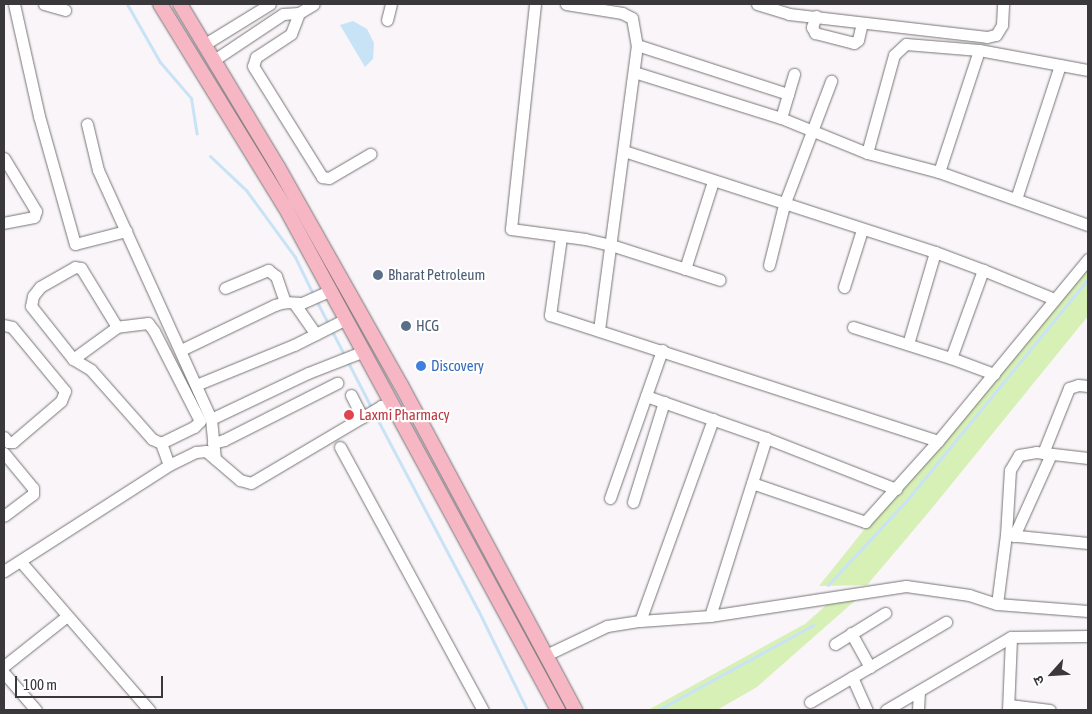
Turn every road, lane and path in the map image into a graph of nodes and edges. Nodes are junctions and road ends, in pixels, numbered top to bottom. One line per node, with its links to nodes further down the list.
1 (14, 4): 46 (street)
2 (44, 4): 14 (street)
3 (160, 4): 57 (main road)
4 (180, 4): 22 (main road)
5 (270, 4): 20 (street)
6 (276, 4): 16 (street)
7 (314, 4): 15 (street)
8 (391, 4): 18 (street)
9 (535, 4): 47 (street)
10 (566, 4): 23 (street)
11 (757, 4): 13 (street)
12 (1003, 4): 19 (street)
13 (791, 9): 17 (street)
14 (65, 10)
15 (299, 13): 16 (street); 37 (street)
16 (282, 14): 21 (street)
17 (816, 16): 19 (street); 19 (street)
18 (387, 20)
19 (862, 23)
20 (233, 27): 21 (street); 22 (street)
21 (242, 40): 25 (street)
22 (205, 44): 25 (main road)
23 (637, 44): 28 (street); 31 (street)
24 (980, 50): 26 (street); 36 (street); 39 (street)
25 (214, 60): 113 (main road)
26 (1060, 65): 27 (street); 41 (street)
27 (1088, 70)
28 (634, 72): 32 (street); 35 (street)
29 (794, 74): 31 (street)
30 (831, 81): 34 (street)
31 (788, 94): 32 (street)
32 (781, 118): 34 (street)
33 (87, 124): 46 (street)
34 (810, 132): 36 (street); 42 (street)
35 (624, 152): 40 (street); 48 (street)
36 (867, 153): 39 (street)
37 (370, 154)
38 (4, 158): 43 (street)
39 (940, 172): 41 (street)
40 (713, 181): 42 (street); 52 (street)
41 (1016, 199): 44 (street)
42 (784, 205): 45 (street); 51 (street)
43 (4, 223)
44 (1088, 225)
45 (862, 230): 49 (street); 55 (street)
46 (126, 231): 66 (street)
47 (560, 237): 48 (street); 64 (street)
48 (611, 245): 52 (street); 64 (street)
49 (935, 252): 53 (street); 65 (street)
50 (1088, 259): 58 (street)
51 (769, 265)
52 (684, 269): 54 (street)
53 (983, 270): 58 (street); 69 (street)
54 (720, 280)
55 (844, 287)
56 (225, 288): 59 (street)
57 (325, 293): 59 (street); 61 (main road)
58 (1054, 299): 71 (street)
59 (293, 303): 61 (street); 66 (street)
60 (4, 325): 82 (street)
61 (331, 327): 68 (main road); 73 (street)
62 (852, 327): 65 (street)
63 (117, 328): 70 (street); 70 (street); 85 (street)
64 (599, 330): 67 (street)
65 (908, 344): 69 (street)
66 (181, 350): 73 (street)
67 (662, 350): 76 (street); 84 (street)
68 (357, 353): 78 (main road); 80 (street)
69 (952, 358): 71 (street)
70 (73, 359): 85 (street)
71 (994, 374): 84 (street)
72 (337, 383): 86 (street)
73 (196, 385): 80 (street)
74 (1088, 386): 89 (street)
75 (351, 395): 79 (street)
76 (646, 396): 77 (street); 95 (street)
77 (664, 402): 81 (street); 96 (street)
78 (386, 405): 79 (street); 124 (main road)
79 (364, 416): 90 (street)
80 (211, 419): 86 (street)
81 (713, 419): 83 (street); 107 (street)
82 (4, 437)
83 (766, 438): 93 (street); 94 (street)
84 (938, 441): 94 (street)
85 (161, 443): 92 (street)
86 (213, 443): 90 (street)
87 (340, 447): 123 (street)
88 (4, 453): 97 (street)
89 (1047, 453): 91 (street); 98 (street); 98 (street)
90 (215, 458): 92 (street)
91 (1088, 458)
92 (169, 465): 100 (street)
93 (752, 483): 94 (street); 106 (street)
94 (896, 489)
95 (610, 498)
96 (633, 502)
97 (4, 516)
98 (1010, 536): 99 (street); 102 (street)
99 (1088, 543)
100 (21, 562): 101 (street); 105 (street)
101 (4, 571)
102 (997, 604): 103 (street); 106 (street)
103 (1088, 611)
104 (885, 613): 109 (street)
105 (67, 616): 114 (street); 122 (street)
106 (710, 616): 107 (street)
107 (640, 621): 113 (street)
108 (946, 622): 115 (street)
109 (851, 633): 112 (street); 115 (street)
110 (1088, 636): 111 (street)
111 (1011, 637): 118 (street); 120 (street)
112 (835, 644)
113 (546, 655): 125 (main road)
114 (4, 666)
115 (870, 667): 117 (street)
116 (4, 673): 121 (street)
117 (852, 677): 119 (street); 126 (street)
118 (919, 691): 127 (street); 128 (street)
119 (810, 702)
120 (1009, 708): 129 (street)
121 (36, 710)
122 (149, 710)
123 (483, 710)
124 (558, 710)
125 (575, 710)
126 (867, 710)
127 (886, 710)
128 (918, 710)
129 (1050, 710)

